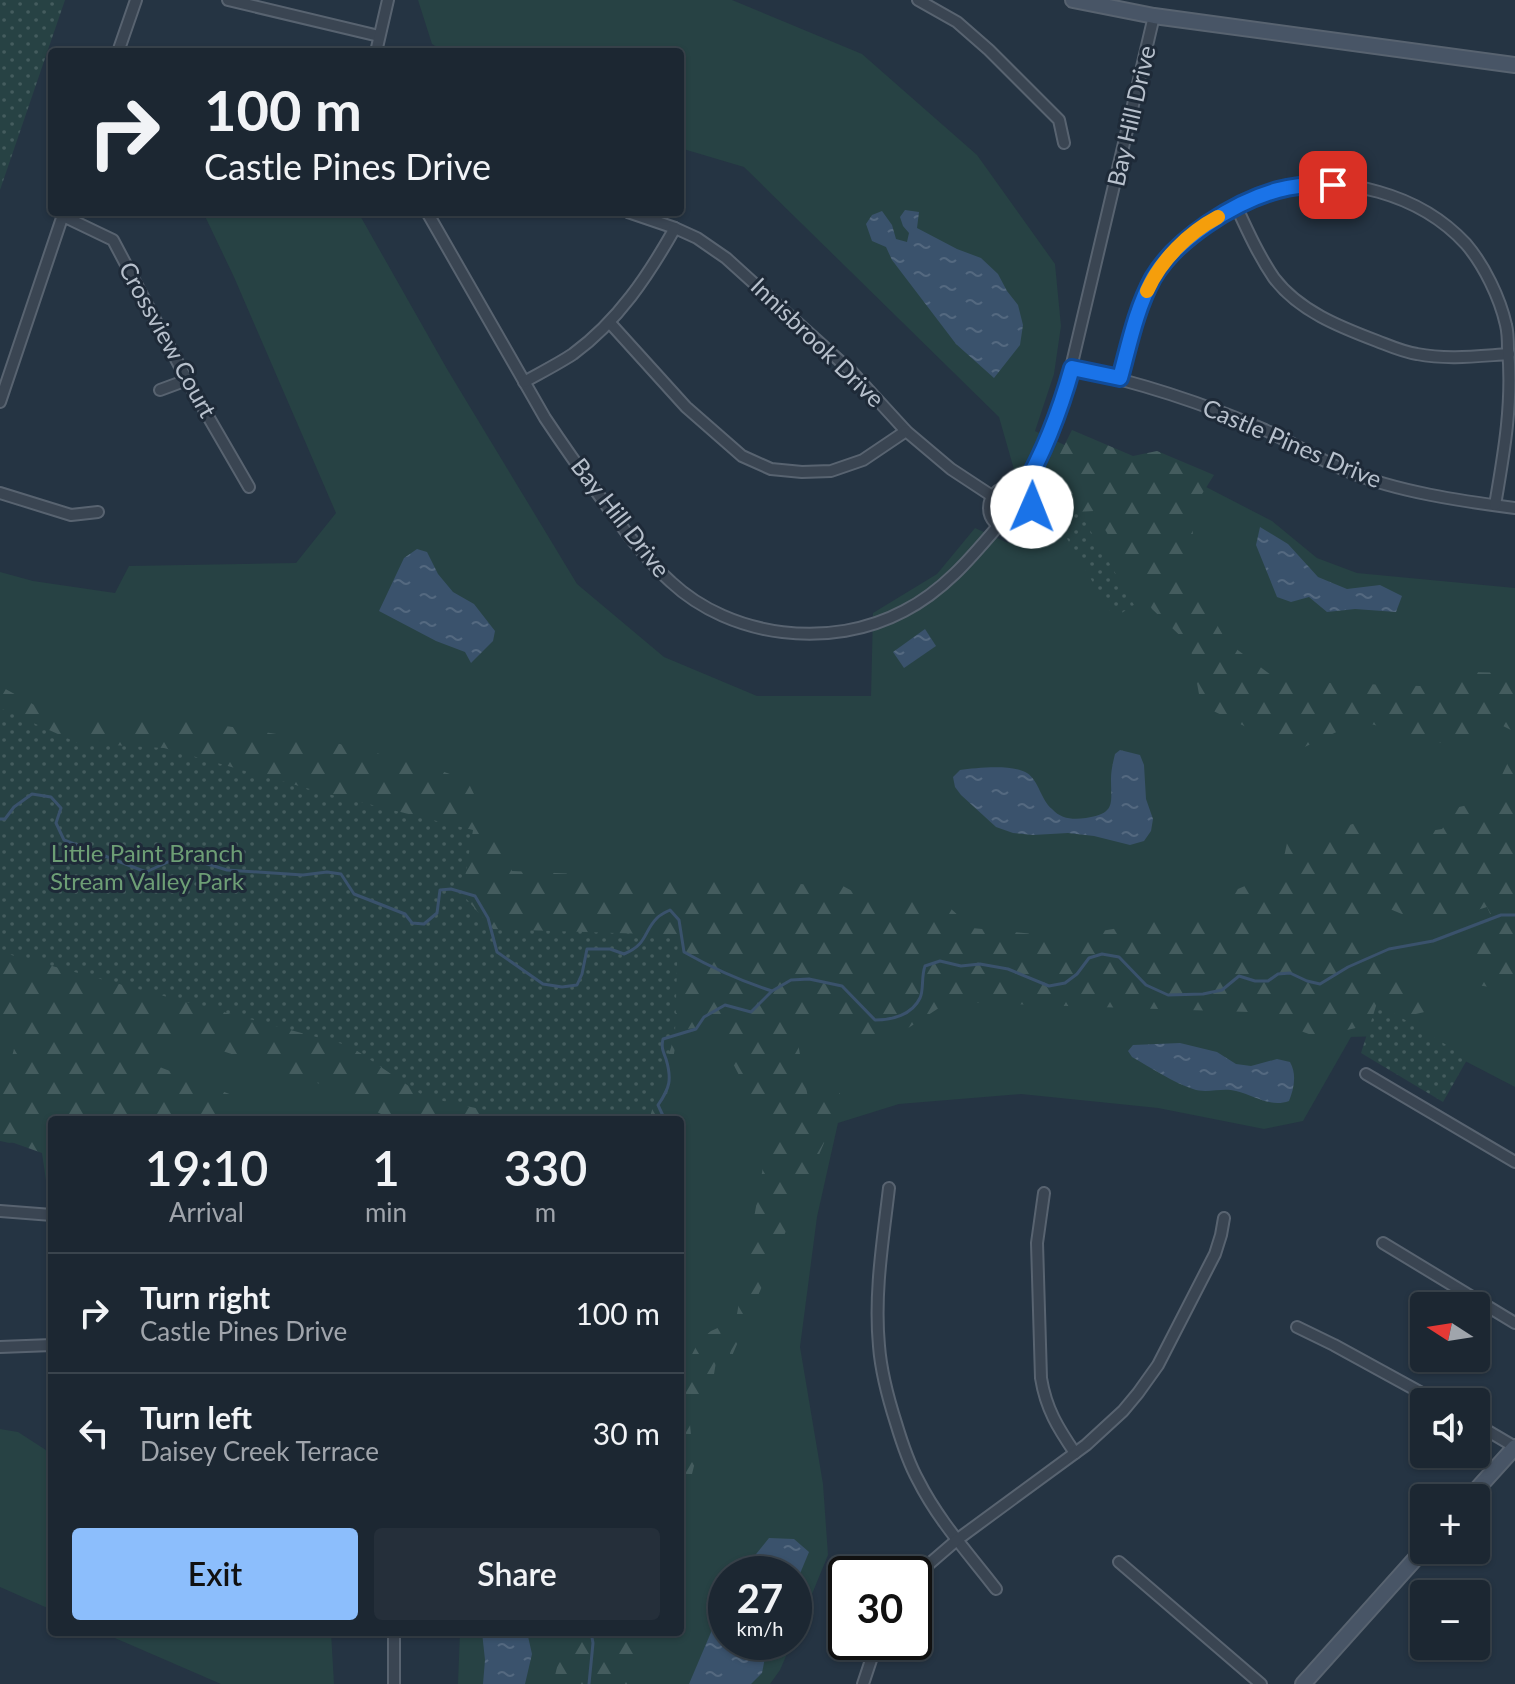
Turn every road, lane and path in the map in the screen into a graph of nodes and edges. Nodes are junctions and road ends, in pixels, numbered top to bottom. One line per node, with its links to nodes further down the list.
1 (136, 0): 8 (street)
2 (228, 0): 7 (street)
3 (388, 0): 7 (street)
4 (918, 0): 11 (street)
5 (1073, 0): 6 (main road)
6 (1154, 16): 10 (main road); 20 (street, Bay Hill Drive)
7 (379, 36): 9 (street)
8 (119, 48)
9 (377, 48)
10 (1515, 65)
11 (1064, 143)
12 (1237, 208): 19 (street); 19 (street); 21 (street)
13 (63, 216): 25 (street)
14 (68, 216): 22 (street, Crossview Court)
15 (429, 216): 23 (street, Bay Hill Drive)
16 (640, 216): 17 (street, Innisbrook Drive)
17 (675, 228): 18 (street); 26 (street, Innisbrook Drive)
18 (610, 323): 23 (street); 26 (street)
19 (1509, 354): 31 (street)
20 (1072, 368): 21 (street, Castle Pines Drive); 28 (street, Bay Hill Drive)
21 (1120, 378): 31 (street, Castle Pines Drive)
22 (187, 380): 24 (street); 27 (street, Crossview Court)
23 (524, 382): 34 (street, Bay Hill Drive)
24 (160, 390)
25 (0, 402)
26 (906, 431): 30 (street, Innisbrook Drive)
27 (249, 487)
28 (1022, 490): 30 (street); 34 (street)
29 (0, 493): 33 (street)
30 (992, 496): 34 (street)
31 (1495, 505): 32 (street, Castle Pines Drive)
32 (1515, 508)
33 (98, 512)
34 (998, 526)
35 (1366, 1074): 36 (street)
36 (1515, 1162)
37 (889, 1188): 52 (street)
38 (1044, 1193): 50 (street)
39 (0, 1211): 40 (street)
40 (48, 1215)
41 (1224, 1218): 50 (street)
42 (1383, 1243): 43 (street)
43 (1515, 1323)
44 (1297, 1327): 47 (street)
45 (48, 1345): 46 (street)
46 (0, 1347)
47 (1412, 1388)
48 (1490, 1432): 49 (street)
49 (1515, 1447): 51 (main road)
50 (1075, 1453): 52 (street)
51 (1482, 1484)
52 (958, 1539): 53 (street); 56 (street)
53 (932, 1561)
54 (1119, 1562): 61 (street)
55 (1411, 1564): 62 (main road)
56 (996, 1589)
57 (394, 1636): 59 (street)
58 (871, 1660): 60 (street)
59 (394, 1684)
60 (863, 1684)
61 (1261, 1684)
62 (1303, 1684)

